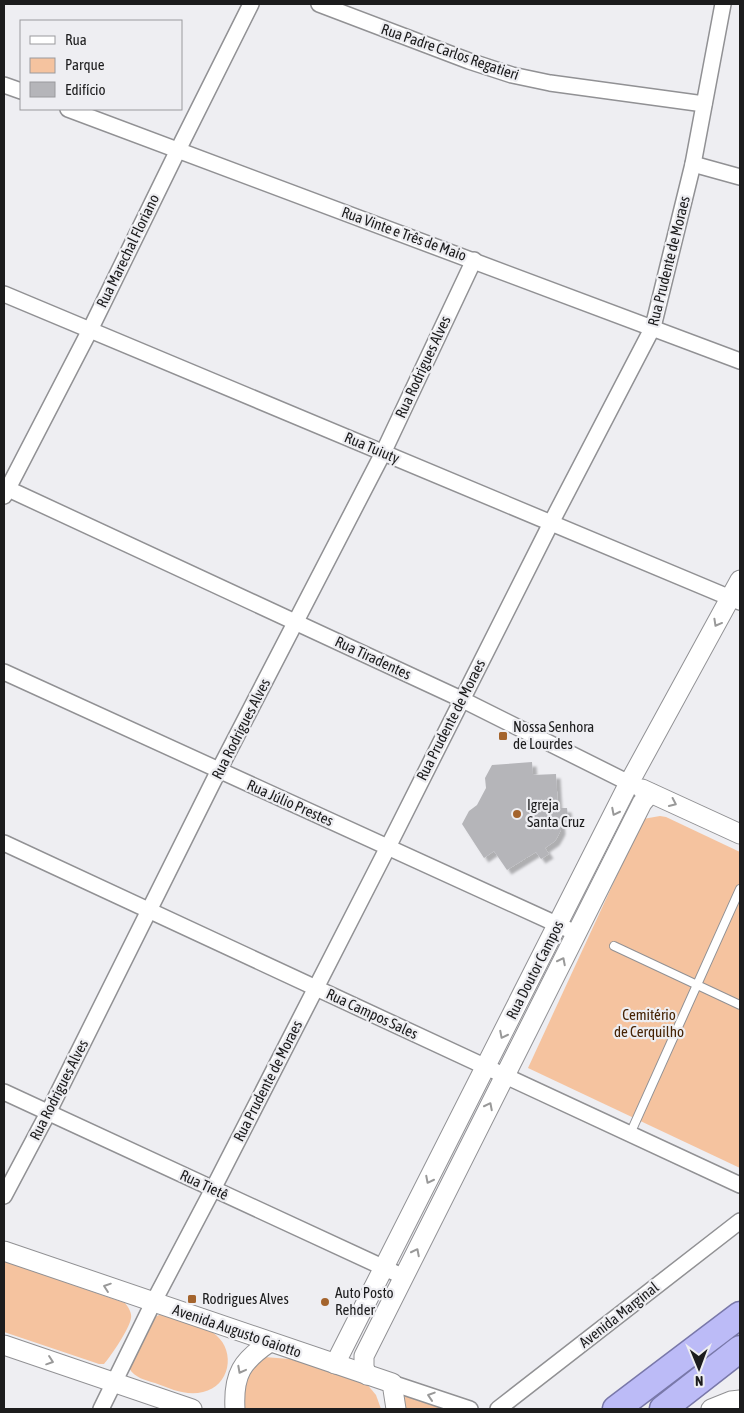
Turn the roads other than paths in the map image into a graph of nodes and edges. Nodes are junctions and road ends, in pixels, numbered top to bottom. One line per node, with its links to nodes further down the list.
1 (251, 4): 8 (street, Rua Marechal Floriano)
2 (319, 4): 6 (street, Rua Padre Carlos Regatieri)
3 (723, 4): 6 (street, Rua Prudente de Moraes)
4 (4, 85): 5 (street)
5 (20, 91)
6 (704, 104): 9 (street, Rua Prudente de Moraes)
7 (71, 110): 8 (street, Rua Vinte e Três de Maio)
8 (178, 150): 11 (street, Rua Vinte e Três de Maio); 14 (street, Rua Marechal Floriano)
9 (693, 164): 10 (street); 13 (street, Rua Prudente de Moraes)
10 (740, 177)
11 (474, 260): 13 (street, Rua Vinte e Três de Maio); 16 (street, Rua Rodrigues Alves)
12 (4, 294): 14 (street, Rua Tuiuty)
13 (653, 327): 15 (street, Rua Vinte e Três de Maio); 18 (street, Rua Prudente de Moraes)
14 (90, 330): 16 (street, Rua Tuiuty); 17 (street, Rua Marechal Floriano)
15 (740, 361)
16 (383, 453): 18 (street, Rua Tuiuty); 21 (street, Rua Rodrigues Alves)
17 (5, 491): 21 (street, Rua Tiradentes)
18 (551, 523): 20 (street, Rua Tuiuty); 23 (street, Rua Prudente de Moraes)
19 (740, 580): 20 (street, Rua Doutor Campos)
20 (736, 600): 25 (street, Rua Doutor Campos, one-way to 25)
21 (295, 622): 23 (street, Rua Tiradentes); 24 (street, Rua Rodrigues Alves)
22 (4, 672): 24 (street, Rua Júlio Prestes)
23 (461, 699): 25 (street, Rua Tiradentes); 29 (street, Rua Prudente de Moraes)
24 (219, 770): 29 (street, Rua Júlio Prestes); 31 (street, Rua Rodrigues Alves)
25 (629, 783): 26 (street, Rua Tiradentes); 32 (street, Rua Doutor Campos, one-way to 32)
26 (652, 794): 27 (street, Rua Tiradentes, one-way to 27); 33 (street, Rua Doutor Campos)
27 (740, 834)
28 (4, 843): 31 (street, Rua Campos Sales)
29 (388, 847): 32 (street, Rua Júlio Prestes); 36 (street, Rua Prudente de Moraes)
30 (740, 889): 35 (lane)
31 (150, 911): 36 (street, Rua Campos Sales); 41 (street, Rua Rodrigues Alves)
32 (558, 924): 33 (street, Rua Júlio Prestes); 38 (street, Rua Doutor Campos, one-way to 38)
33 (576, 933): 39 (street, Rua Doutor Campos, one-way to 33)
34 (614, 946): 35 (lane)
35 (697, 985): 37 (lane); 42 (lane)
36 (315, 988): 38 (street, Rua Campos Sales); 44 (street, Rua Prudente de Moraes)
37 (740, 1005)
38 (486, 1067): 39 (street, Rua Campos Sales); 48 (street, Rua Doutor Campos, one-way to 48)
39 (505, 1075): 42 (street, Rua Campos Sales); 49 (street, Rua Doutor Campos, one-way to 39)
40 (4, 1092): 41 (street, Rua Tietê)
41 (48, 1113): 44 (street, Rua Tietê); 45 (street, Rua Rodrigues Alves)
42 (630, 1134): 43 (street, Rua Campos Sales)
43 (740, 1185)
44 (213, 1189): 48 (street, Rua Tietê); 50 (street, Rua Prudente de Moraes)
45 (4, 1196)
46 (740, 1221): 66 (street, Avenida Marginal)
47 (4, 1251): 50 (street, Avenida Augusto Gaiotto, one-way to 47)
48 (383, 1268): 49 (street, Rua Tietê); 55 (street, Rua Doutor Campos)
49 (404, 1277): 57 (street, Rua Doutor Campos)
50 (153, 1303): 52 (street, Avenida Augusto Gaiotto); 58 (street, Rua Prudente de Moraes)
51 (740, 1315): 56 (highway)
52 (270, 1342): 55 (street, Avenida Augusto Gaiotto); 63 (street, one-way to 63)
53 (4, 1345): 58 (street, one-way to 58)
54 (740, 1349): 69 (highway)
55 (335, 1364): 57 (street, Avenida Augusto Gaiotto)
56 (675, 1364): 67 (highway); 68 (highway)
57 (367, 1375): 59 (street, Avenida Augusto Gaiotto)
58 (114, 1382): 61 (street, Rua Prudente de Moraes); 62 (street)
59 (392, 1383): 64 (street); 65 (street, Avenida Augusto Gaiotto, one-way to 59)
60 (740, 1400): 70 (street)
61 (101, 1409)
62 (192, 1409)
63 (235, 1409)
64 (396, 1409)
65 (470, 1409)
66 (498, 1409)
67 (596, 1409)
68 (616, 1409)
69 (662, 1409)
70 (711, 1409)

